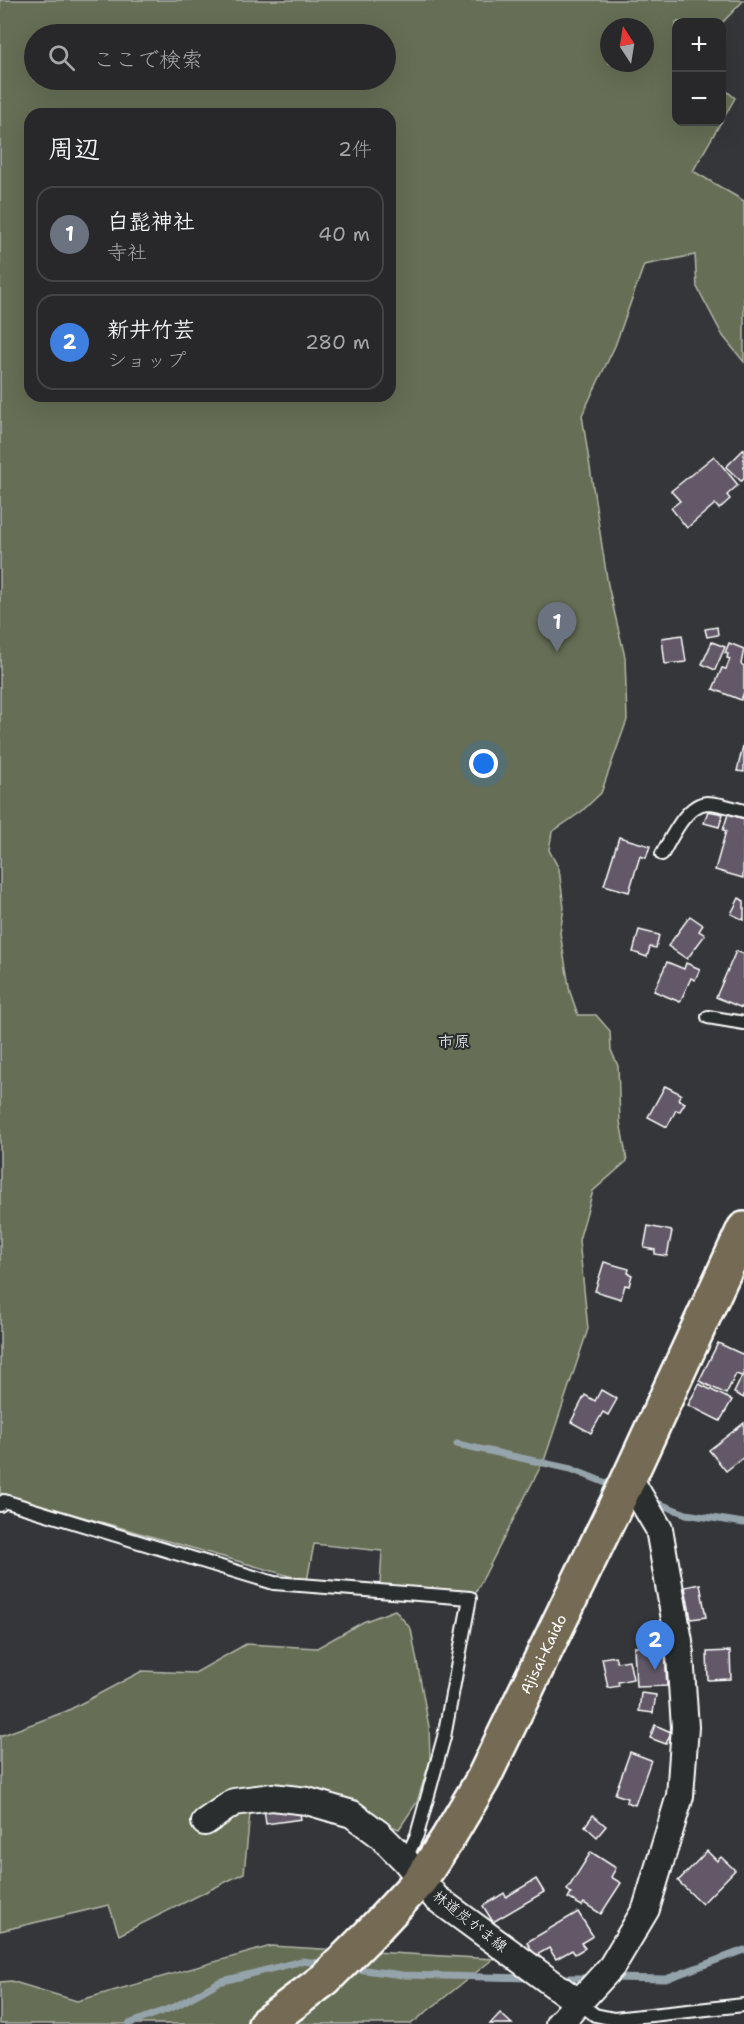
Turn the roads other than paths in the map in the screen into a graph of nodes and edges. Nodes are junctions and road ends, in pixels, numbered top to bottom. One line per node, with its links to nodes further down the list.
1 (744, 811): 2 (lane)
2 (662, 855)
3 (708, 1017): 4 (lane)
4 (744, 1023)
5 (744, 1229): 6 (highway, Ajisai-Kaido)
6 (625, 1486): 9 (highway, Ajisai-Kaido); 10 (street)
7 (0, 1504): 9 (lane)
8 (205, 1822): 9 (street, 林道炭がま線)
9 (413, 1870): 10 (street, 林道炭がま線); 12 (highway, Ajisai-Kaido)
10 (579, 2003): 11 (lane); 13 (street)
11 (744, 2005)
12 (265, 2024)
13 (560, 2024)

